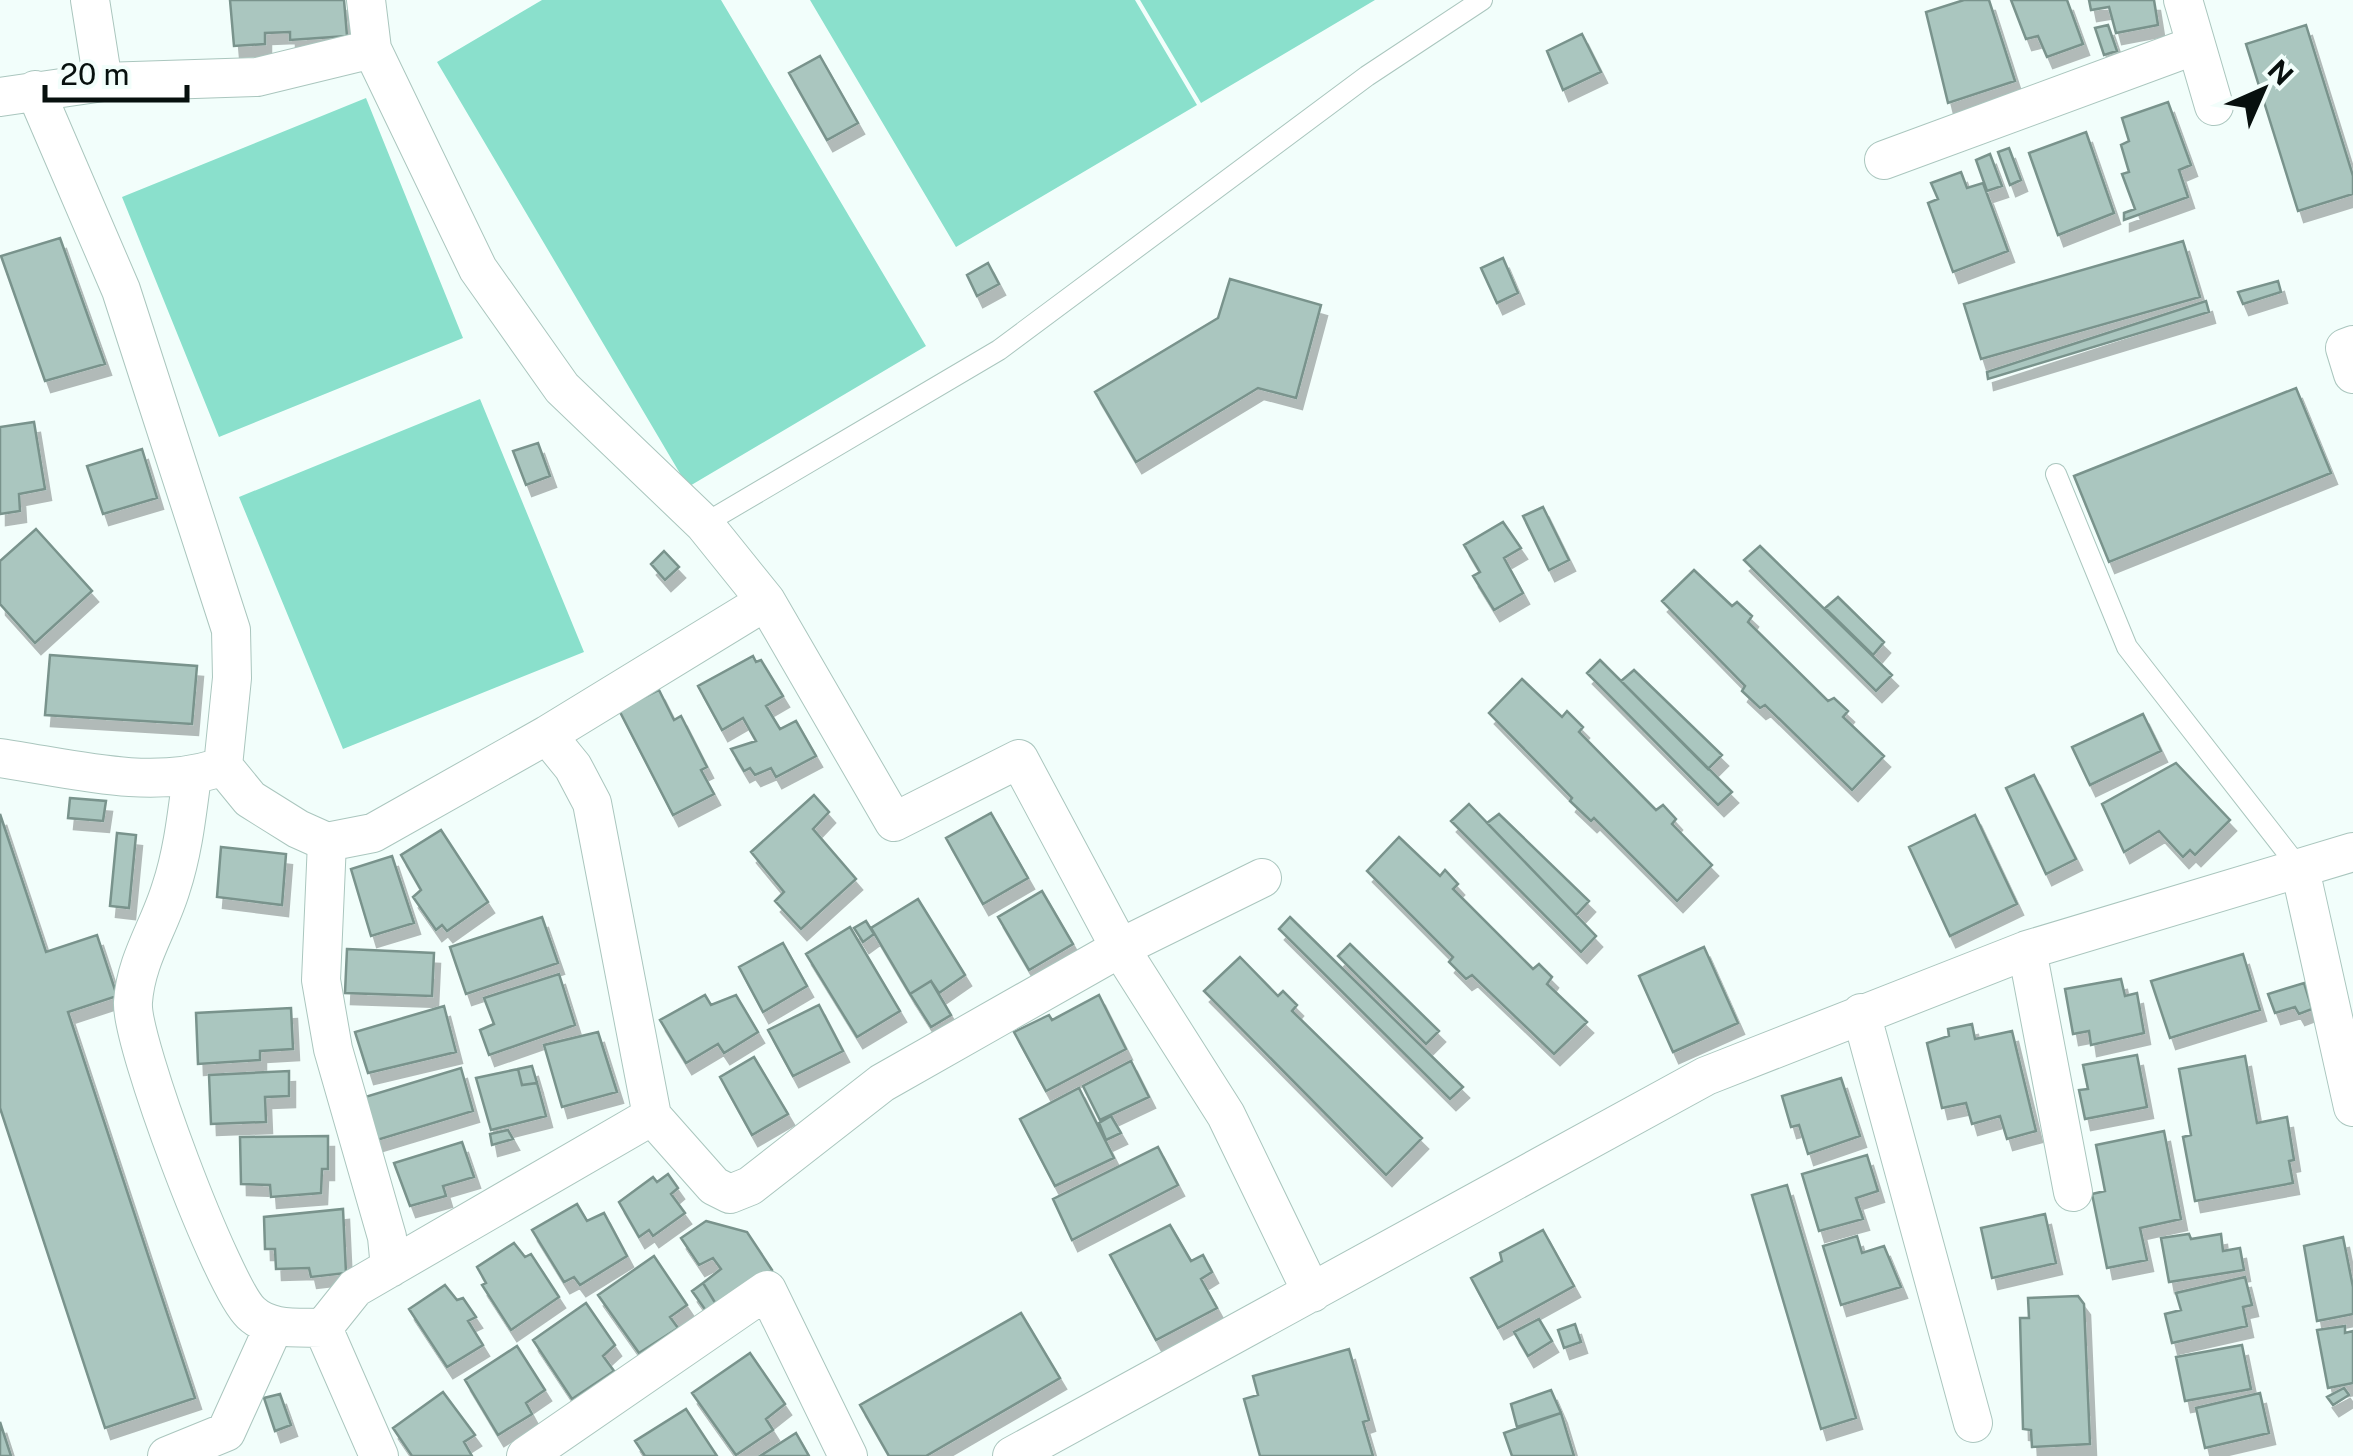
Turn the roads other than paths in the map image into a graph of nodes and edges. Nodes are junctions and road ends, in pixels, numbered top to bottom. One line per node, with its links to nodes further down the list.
1 (90, 0): 7 (street)
2 (366, 0): 6 (street)
3 (1482, 0): 14 (lane)
4 (2183, 0): 5 (street)
5 (2196, 44): 9 (street); 10 (street)
6 (372, 49): 7 (street); 14 (street)
7 (103, 82): 8 (street)
8 (17, 94): 18 (street)
9 (2214, 106)
10 (1884, 160)
11 (2353, 345): 12 (street)
12 (2353, 374)
13 (2056, 474): 21 (lane)
14 (704, 524): 15 (street)
15 (766, 602): 16 (street); 23 (street)
16 (547, 735): 19 (street); 27 (street)
17 (0, 758): 18 (street)
18 (207, 771): 19 (street); 31 (street)
19 (327, 842): 29 (street)
20 (2353, 852): 21 (street)
21 (2300, 869): 24 (street); 26 (street)
22 (1262, 878): 23 (street)
23 (1120, 948): 27 (street); 30 (street)
24 (2027, 950): 25 (street); 28 (street)
25 (1861, 1013): 30 (street); 33 (street)
26 (2353, 1106)
27 (652, 1116): 29 (street)
28 (2073, 1192)
29 (390, 1268): 32 (street)
30 (1312, 1293): 38 (street)
31 (274, 1326): 32 (street); 34 (street)
32 (322, 1328): 35 (street)
33 (1973, 1423)
34 (167, 1456)
35 (379, 1456)
36 (526, 1456): 37 (street)
37 (848, 1456)
38 (1012, 1456)

